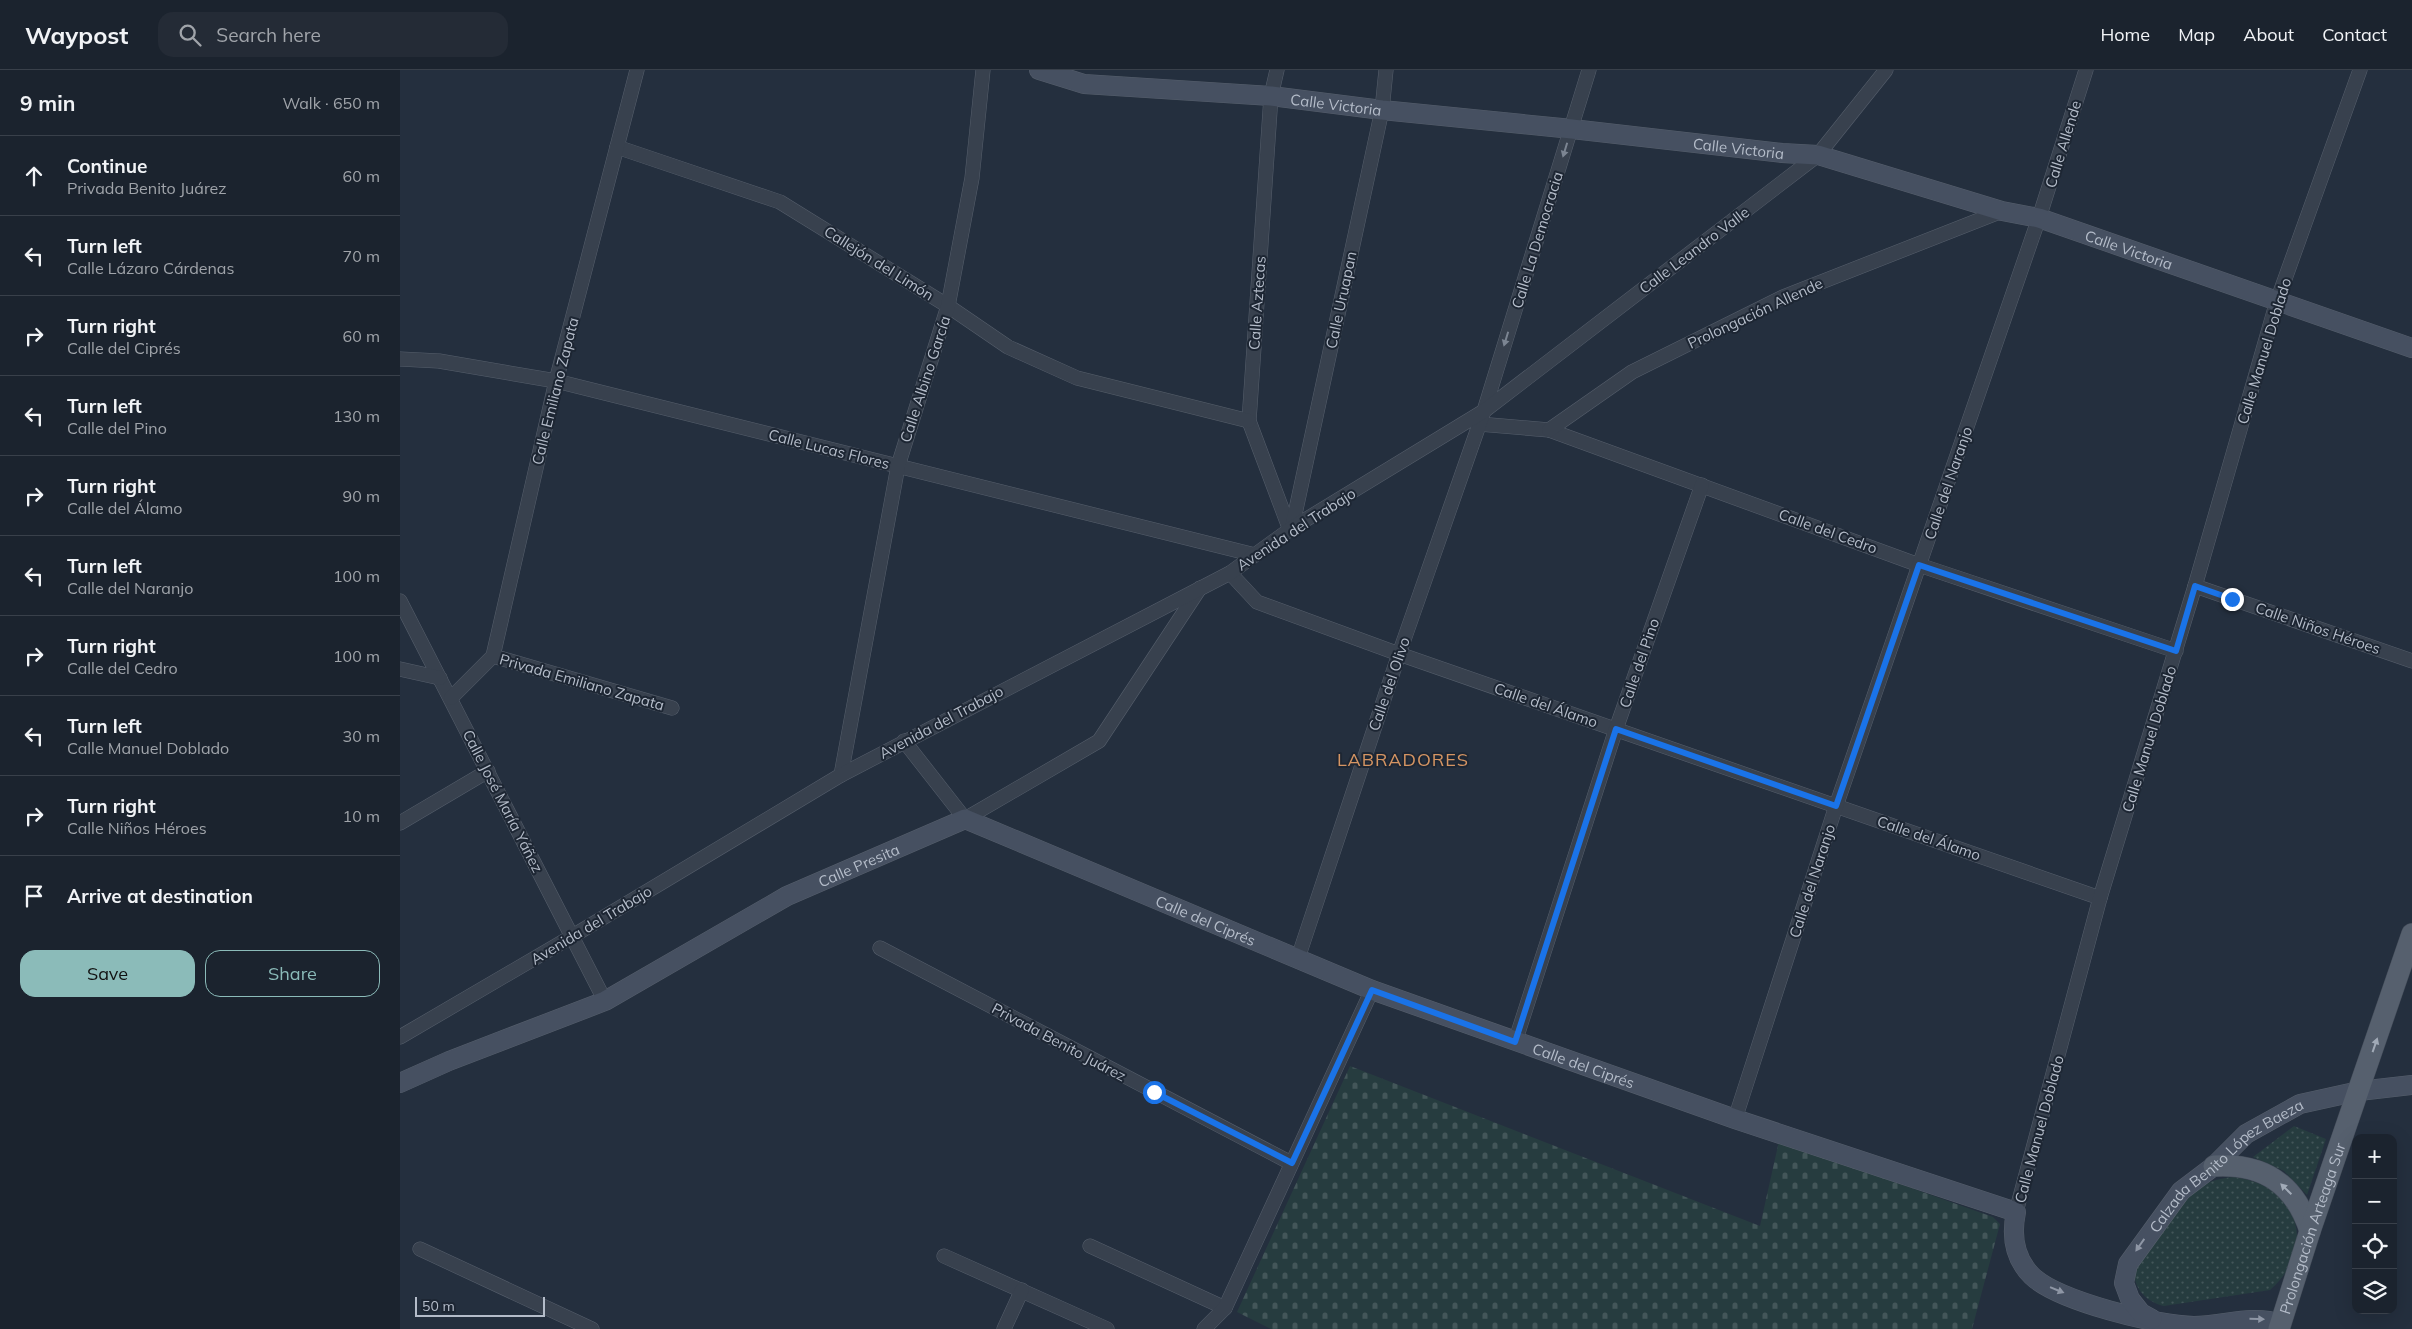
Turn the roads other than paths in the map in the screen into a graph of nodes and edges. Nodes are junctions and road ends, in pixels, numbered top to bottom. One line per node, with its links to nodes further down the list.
1 (637, 70): 13 (street, Calle Emiliano Zapata)
2 (983, 70): 18 (street, Calle Albino García)
3 (1039, 70): 10 (street, Calle Victoria)
4 (1277, 70): 10 (street, Calle Aztecas)
5 (1386, 70): 11 (street, Calle Uruapan)
6 (1589, 70): 12 (street, Calle La Democracia)
7 (1886, 70): 14 (street, Calle Leandro Valle)
8 (2086, 70): 16 (street, Calle Allende)
9 (2360, 70): 17 (street, Calle Manuel Doblado)
10 (1271, 96): 11 (street, Calle Victoria); 23 (street, Calle Aztecas)
11 (1382, 110): 12 (street, Calle Victoria); 27 (street, Calle Uruapan)
12 (1572, 128): 14 (street, Calle Victoria); 22 (street, Calle La Democracia, one-way to 22)
13 (617, 148): 18 (street, Callejón del Limón); 21 (street, Calle Emiliano Zapata)
14 (1818, 155): 15 (street, Calle Victoria); 22 (street, Calle Leandro Valle)
15 (2002, 211): 16 (street, Calle Victoria); 24 (street, Prolongación Allende)
16 (2039, 218): 17 (street, Calle Victoria); 29 (street, Calle del Naranjo)
17 (2277, 301): 19 (street, Calle Victoria); 31 (street, Calle Manuel Doblado)
18 (948, 306): 23 (street, Callejón del Limón); 25 (street, Calle Albino García)
19 (2412, 348)
20 (400, 359): 21 (street, Calle Lucas Flores)
21 (556, 381): 25 (street, Calle Lucas Flores); 36 (street, Calle Emiliano Zapata)
22 (1481, 417): 24 (street, Calle del Cedro); 27 (street, Avenida del Trabajo); 35 (street, Calle del Olivo)
23 (1249, 421): 27 (street, Calle Aztecas)
24 (1549, 430): 26 (street, Calle del Cedro)
25 (898, 466): 28 (street, Calle Lucas Flores); 45 (street, Calle Albino García)
26 (1702, 485): 29 (street, Calle del Cedro); 42 (street, Calle del Pino)
27 (1291, 529): 28 (street, Avenida del Trabajo)
28 (1255, 555): 30 (street, Avenida del Trabajo)
29 (1919, 565): 34 (street, Calle del Cedro); 46 (street, Calle del Naranjo)
30 (1230, 573): 32 (street, Avenida del Trabajo); 35 (street, Calle del Álamo)
31 (2195, 586): 34 (street, Calle Manuel Doblado); 37 (street, Calle Niños Héroes)
32 (1200, 588): 43 (street, Avenida del Trabajo); 47 (street, Calle Presita)
33 (400, 600): 39 (street, Calle José María Yáñez)
34 (2176, 651): 49 (street, Calle Manuel Doblado)
35 (1399, 654): 42 (street, Calle del Álamo); 53 (street, Calle del Olivo)
36 (493, 656): 40 (street); 41 (street, Privada Emiliano Zapata)
37 (2412, 661)
38 (400, 668): 39 (street)
39 (440, 678): 40 (street, Calle José María Yáñez)
40 (451, 698): 44 (street, Calle José María Yáñez)
41 (672, 708)
42 (1616, 729): 46 (street, Calle del Álamo); 57 (street, Calle del Pino)
43 (904, 741): 45 (street, Avenida del Trabajo); 47 (street)
44 (488, 770): 48 (street); 51 (street, Calle José María Yáñez)
45 (841, 775): 51 (street, Avenida del Trabajo)
46 (1836, 806): 49 (street, Calle del Álamo); 61 (street, Calle del Naranjo)
47 (965, 819): 53 (street, Calle del Ciprés); 55 (street, Calle Presita)
48 (400, 823)
49 (2100, 898): 64 (street, Calle Manuel Doblado)
50 (2412, 934): 60 (main road, Prolongación Arteaga Sur, one-way to 50)
51 (572, 938): 55 (street, Calle José María Yáñez); 56 (street, Avenida del Trabajo)
52 (880, 948): 62 (street, Privada Benito Juárez)
53 (1298, 958): 54 (street, Calle del Ciprés)
54 (1372, 990): 57 (street, Calle del Ciprés); 62 (street)
55 (605, 1001): 58 (street, Calle Presita)
56 (400, 1037)
57 (1515, 1042): 61 (street, Calle del Ciprés)
58 (400, 1083)
59 (2412, 1085): 60 (street, Calzada Benito López Baeza)
60 (2359, 1091): 63 (street, Calzada Benito López Baeza); 65 (main road, Prolongación Arteaga Sur)
61 (1735, 1119): 64 (street, Calle del Ciprés)
62 (1292, 1163): 70 (street)
63 (2214, 1166): 65 (main road, one-way to 63); 71 (street, Calzada Benito López Baeza, one-way to 71)
64 (2016, 1212): 71 (street, one-way to 71)
65 (2310, 1231): 72 (main road, Prolongación Arteaga Sur)
66 (1090, 1246): 70 (street)
67 (420, 1249): 73 (street)
68 (944, 1256): 69 (street)
69 (1022, 1290): 74 (street); 75 (street)
70 (1224, 1308): 76 (street)
71 (2157, 1321): 72 (street, one-way to 72)
72 (2280, 1326)
73 (592, 1329)
74 (1004, 1329)
75 (1107, 1329)
76 (1204, 1329)

